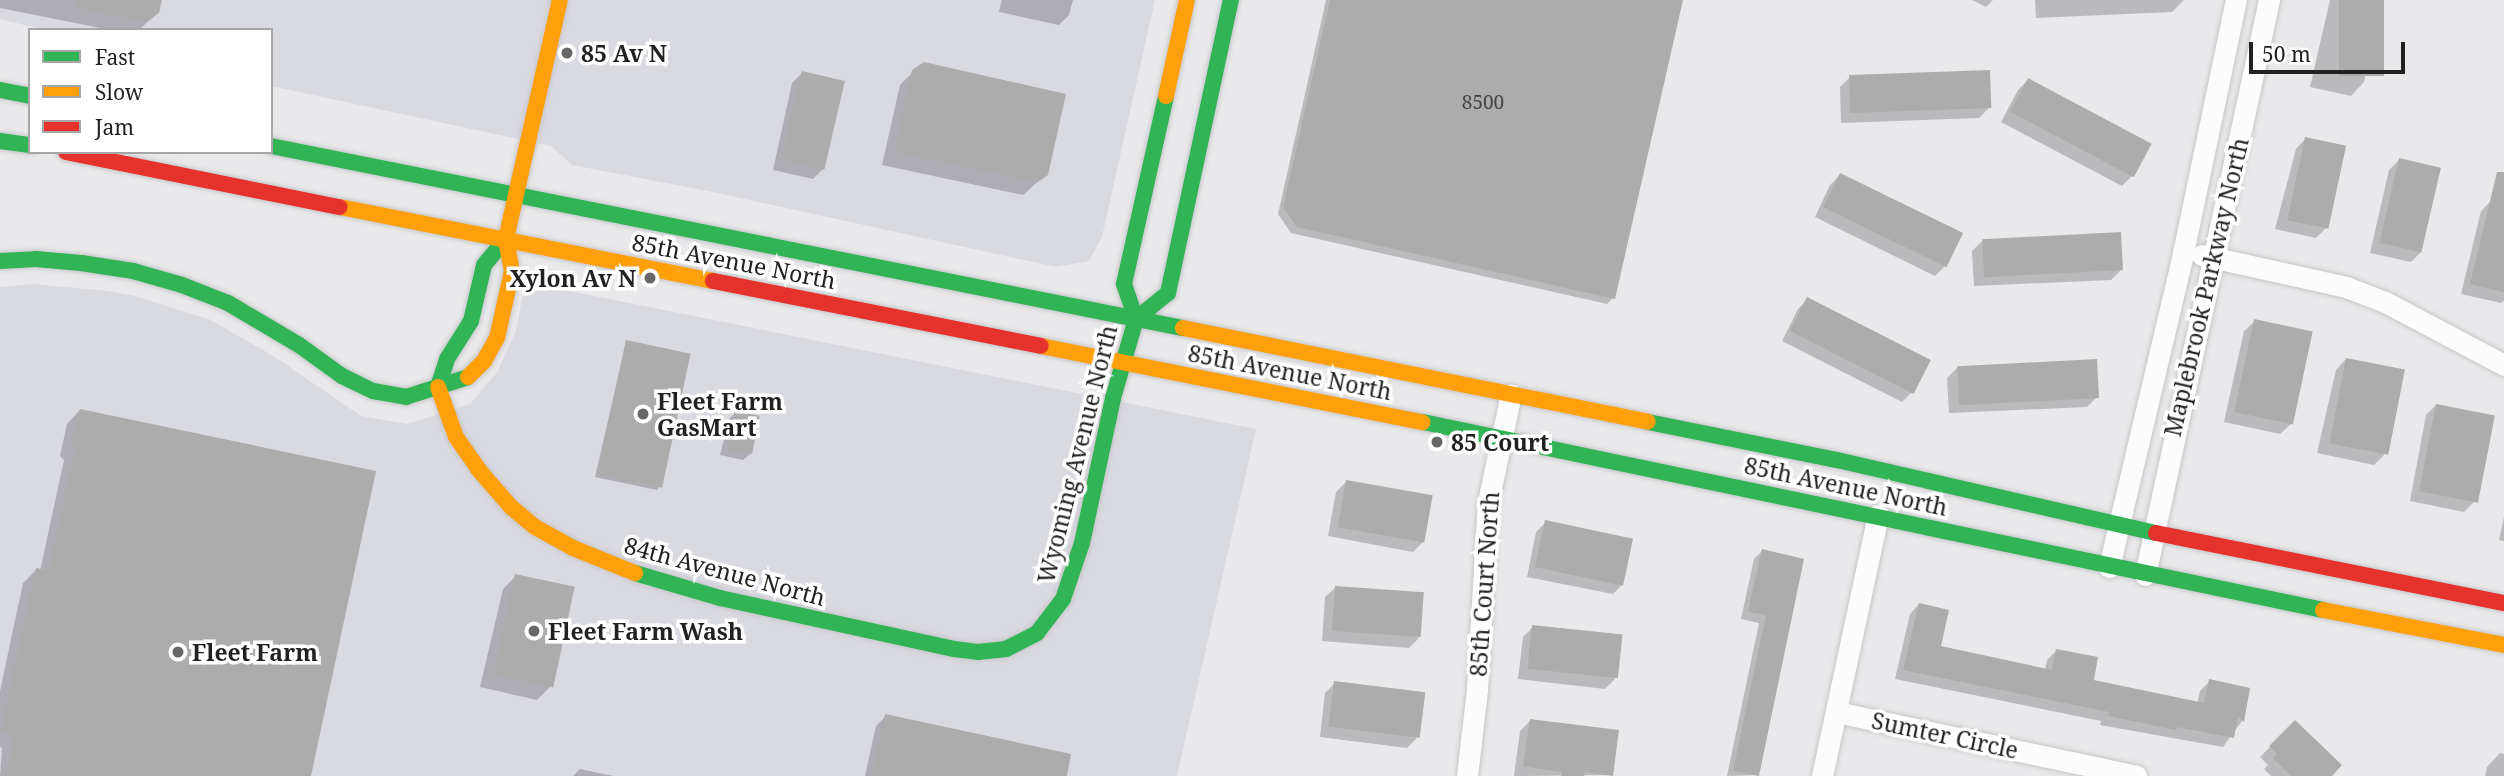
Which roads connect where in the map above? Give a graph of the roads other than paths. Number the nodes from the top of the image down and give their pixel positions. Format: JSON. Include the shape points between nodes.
{"nodes":[{"id":1,"x":560,"y":0,"type":"edge"},
{"id":2,"x":1187,"y":0,"type":"edge"},
{"id":3,"x":1231,"y":0,"type":"edge"},
{"id":4,"x":2236,"y":0,"type":"edge"},
{"id":5,"x":2269,"y":0,"type":"edge"},
{"id":6,"x":0,"y":90,"type":"edge"},
{"id":7,"x":28,"y":96,"type":"edge"},
{"id":8,"x":0,"y":141,"type":"edge"},
{"id":9,"x":28,"y":145,"type":"edge"},
{"id":10,"x":273,"y":146,"type":"edge"},
{"id":11,"x":76,"y":154,"type":"edge"},
{"id":12,"x":516,"y":195,"type":"junction"},
{"id":13,"x":506,"y":239,"type":"junction"},
{"id":14,"x":2183,"y":253,"type":"junction"},
{"id":15,"x":2214,"y":256,"type":"junction"},
{"id":16,"x":0,"y":261,"type":"edge"},
{"id":17,"x":1136,"y":319,"type":"junction"},
{"id":18,"x":1123,"y":362,"type":"junction"},
{"id":19,"x":2504,"y":365,"type":"edge"},
{"id":20,"x":438,"y":387,"type":"junction"},
{"id":21,"x":1511,"y":394,"type":"junction"},
{"id":22,"x":1501,"y":438,"type":"junction"},
{"id":23,"x":1878,"y":515,"type":"junction"},
{"id":24,"x":2118,"y":525,"type":"junction"},
{"id":25,"x":2153,"y":531,"type":"junction"},
{"id":26,"x":2109,"y":567,"type":"junction"},
{"id":27,"x":2145,"y":575,"type":"junction"},
{"id":28,"x":2504,"y":603,"type":"edge"},
{"id":29,"x":1037,"y":633,"type":"joint"},
{"id":30,"x":2504,"y":645,"type":"edge"},
{"id":31,"x":1836,"y":712,"type":"junction"},
{"id":32,"x":1467,"y":776,"type":"edge"},
{"id":33,"x":1822,"y":776,"type":"edge"},
{"id":34,"x":2136,"y":776,"type":"edge"}],
"edges":[{"from":1,"to":12,"type":"main road"},
{"from":2,"to":17,"type":"main road","name":"Wyoming Avenue North","via":[[1124,284]]},
{"from":3,"to":17,"type":"main road","name":"Wyoming Avenue North","via":[[1168,293]]},
{"from":4,"to":14,"type":"street","name":"Maplebrook Parkway North"},
{"from":5,"to":15,"type":"street","name":"Maplebrook Parkway North"},
{"from":6,"to":7,"type":"main road"},
{"from":8,"to":9,"type":"main road"},
{"from":10,"to":12,"type":"main road","name":"85th Avenue North"},
{"from":11,"to":13,"type":"main road","name":"85th Avenue North"},
{"from":12,"to":13,"type":"main road"},
{"from":12,"to":17,"type":"main road","name":"85th Avenue North"},
{"from":13,"to":18,"type":"main road","name":"85th Avenue North"},
{"from":13,"to":20,"type":"main road","via":[[484,265],[471,321],[447,359]]},
{"from":13,"to":20,"type":"main road","via":[[512,271],[498,338],[465,380]]},
{"from":14,"to":15,"type":"street"},
{"from":14,"to":24,"type":"street","name":"Maplebrook Parkway North"},
{"from":15,"to":19,"type":"street","via":[[2346,287],[2385,302]]},
{"from":15,"to":25,"type":"street","name":"Maplebrook Parkway North"},
{"from":16,"to":20,"type":"main road","via":[[36,259],[133,271],[228,303],[373,391],[406,397]]},
{"from":17,"to":18,"type":"main road","name":"Wyoming Avenue North"},
{"from":17,"to":21,"type":"main road","name":"85th Avenue North"},
{"from":18,"to":22,"type":"main road","name":"85th Avenue North"},
{"from":18,"to":29,"type":"main road","name":"Wyoming Avenue North","via":[[1082,543],[1063,599]]},
{"from":20,"to":29,"type":"main road","name":"84th Avenue North","via":[[456,437],[511,506],[535,527],[618,568],[720,598],[954,649],[1006,649]]},
{"from":21,"to":22,"type":"street","name":"85th Court North"},
{"from":21,"to":24,"type":"main road","name":"85th Avenue North","via":[[1837,460]]},
{"from":22,"to":23,"type":"main road","name":"85th Avenue North"},
{"from":22,"to":32,"type":"street","name":"85th Court North","via":[[1488,502]]},
{"from":23,"to":26,"type":"main road","name":"85th Avenue North"},
{"from":23,"to":31,"type":"street"},
{"from":24,"to":25,"type":"main road","name":"85th Avenue North"},
{"from":24,"to":26,"type":"street","name":"Maplebrook Parkway North"},
{"from":25,"to":27,"type":"street","name":"Maplebrook Parkway North"},
{"from":25,"to":28,"type":"main road","name":"85th Avenue North"},
{"from":26,"to":27,"type":"main road","name":"85th Avenue North"},
{"from":27,"to":30,"type":"main road","name":"85th Avenue North"},
{"from":31,"to":33,"type":"street"},
{"from":31,"to":34,"type":"street","name":"Sumter Circle"}]}
